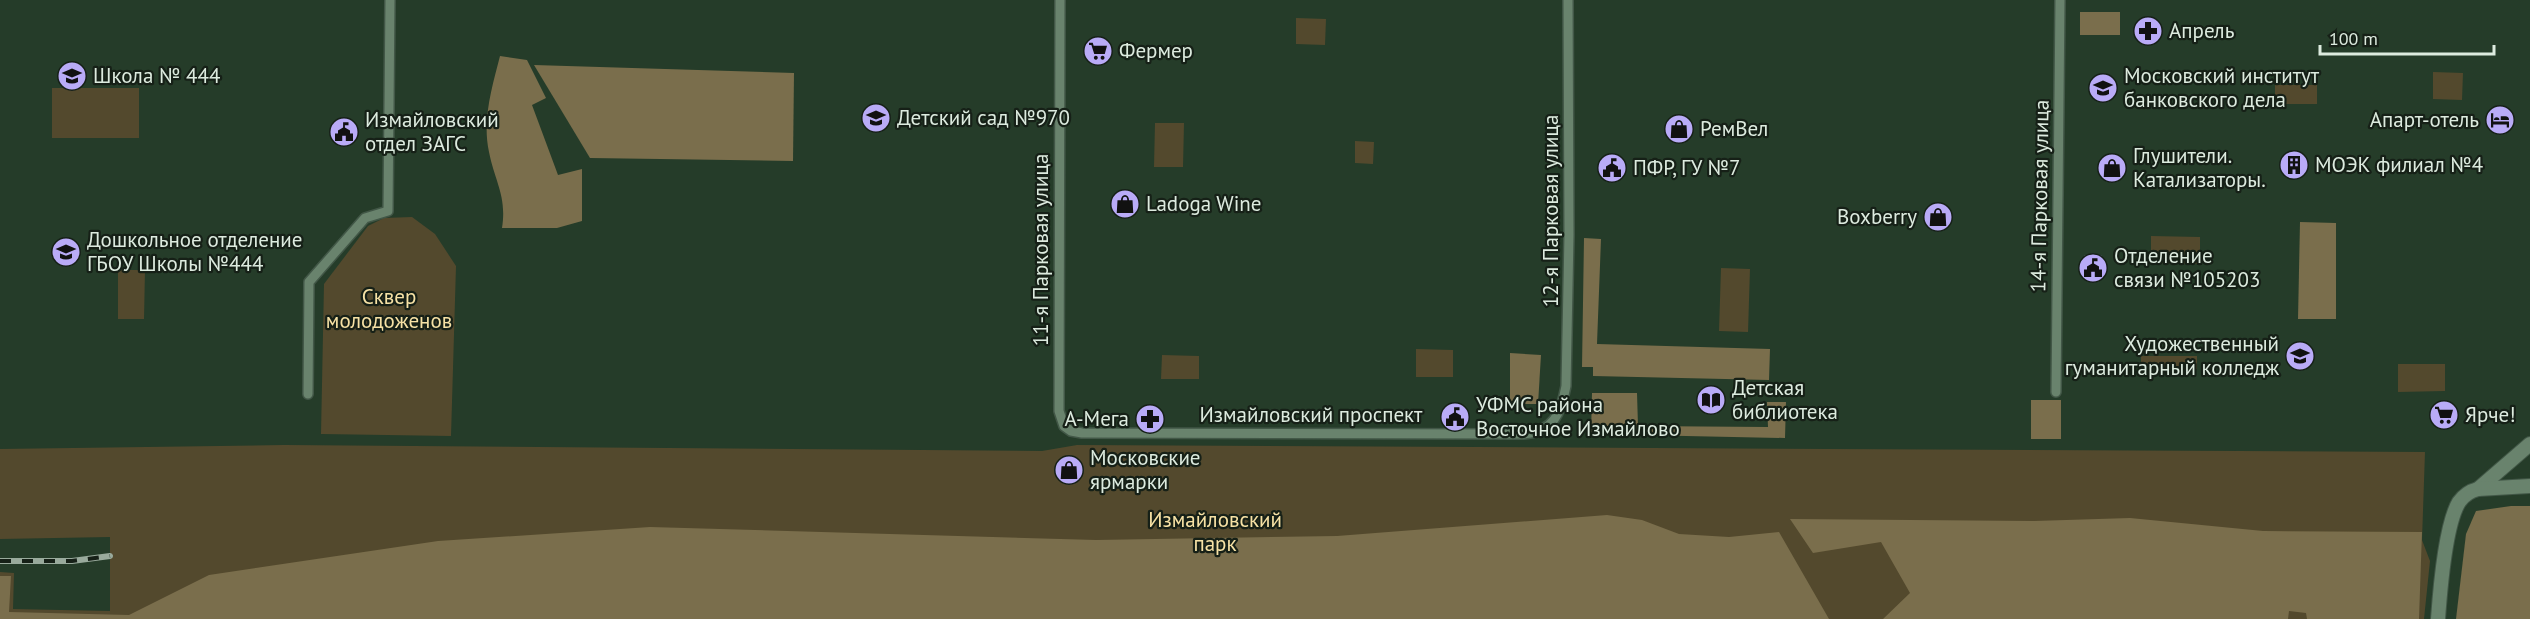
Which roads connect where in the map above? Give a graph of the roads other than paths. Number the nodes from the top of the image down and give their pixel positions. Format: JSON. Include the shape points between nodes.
{"nodes":[{"id":1,"x":390,"y":0,"type":"edge"},
{"id":2,"x":1060,"y":0,"type":"edge"},
{"id":3,"x":1568,"y":0,"type":"edge"},
{"id":4,"x":2060,"y":0,"type":"edge"},
{"id":5,"x":2056,"y":392,"type":"dead end"},
{"id":6,"x":308,"y":394,"type":"dead end"},
{"id":7,"x":1555,"y":420,"type":"joint"},
{"id":8,"x":1064,"y":426,"type":"joint"},
{"id":9,"x":2530,"y":444,"type":"edge"},
{"id":10,"x":2530,"y":486,"type":"edge"},
{"id":11,"x":2478,"y":489,"type":"junction"},
{"id":12,"x":2438,"y":619,"type":"edge"}],
"edges":[{"from":1,"to":6,"type":"street","via":[[388,211],[364,218],[309,282]]},
{"from":2,"to":8,"type":"street","name":"11-я Парковая улица","via":[[1059,411]]},
{"from":3,"to":7,"type":"street","name":"12-я Парковая улица","via":[[1566,376],[1562,406]]},
{"from":4,"to":5,"type":"street","name":"14-я Парковая улица"},
{"from":7,"to":8,"type":"street","name":"Измайловский проспект","via":[[1535,434],[1082,433]]},
{"from":9,"to":11,"type":"main road"},
{"from":10,"to":11,"type":"main road"},
{"from":11,"to":12,"type":"main road","via":[[2467,493],[2456,509]]}]}
